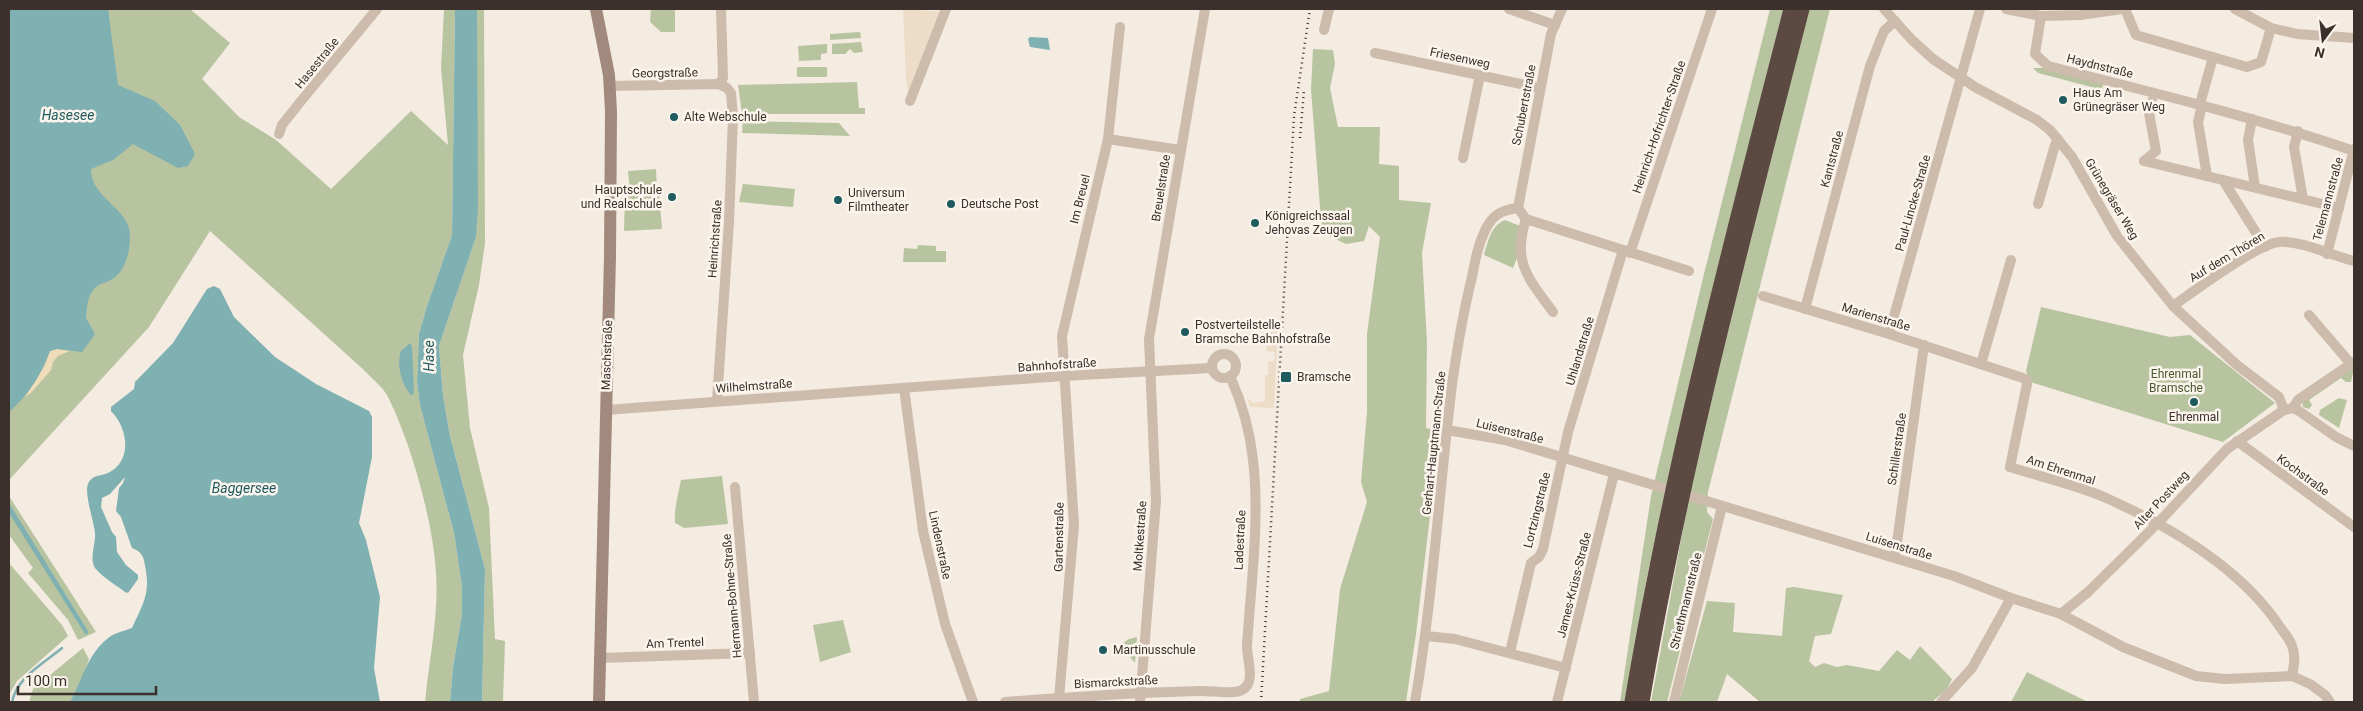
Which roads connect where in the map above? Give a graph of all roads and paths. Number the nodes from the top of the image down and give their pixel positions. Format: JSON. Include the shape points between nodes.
{"nodes":[{"id":1,"x":377,"y":9,"type":"edge"},
{"id":2,"x":596,"y":9,"type":"edge"},
{"id":3,"x":721,"y":9,"type":"edge"},
{"id":4,"x":946,"y":9,"type":"edge"},
{"id":5,"x":1205,"y":9,"type":"edge"},
{"id":6,"x":1329,"y":9,"type":"edge"},
{"id":7,"x":1509,"y":9,"type":"edge"},
{"id":8,"x":1562,"y":9,"type":"edge"},
{"id":9,"x":1712,"y":9,"type":"edge"},
{"id":10,"x":1791,"y":9,"type":"edge"},
{"id":11,"x":1802,"y":9,"type":"edge"},
{"id":12,"x":1884,"y":9,"type":"edge"},
{"id":13,"x":2006,"y":9,"type":"edge"},
{"id":14,"x":2123,"y":9,"type":"edge"},
{"id":15,"x":2235,"y":9,"type":"edge"},
{"id":16,"x":1976,"y":10,"type":"edge"},
{"id":17,"x":2041,"y":16,"type":"junction"},
{"id":18,"x":1895,"y":21,"type":"junction"},
{"id":19,"x":1555,"y":25,"type":"junction"},
{"id":20,"x":1120,"y":26,"type":"dead end"},
{"id":21,"x":2271,"y":28,"type":"junction"},
{"id":22,"x":1324,"y":30,"type":"dead end"},
{"id":23,"x":2354,"y":38,"type":"edge"},
{"id":24,"x":1375,"y":53,"type":"dead end"},
{"id":25,"x":2213,"y":57,"type":"junction"},
{"id":26,"x":1480,"y":75,"type":"junction"},
{"id":27,"x":1960,"y":78,"type":"junction"},
{"id":28,"x":719,"y":84,"type":"junction"},
{"id":29,"x":610,"y":86,"type":"junction"},
{"id":30,"x":1540,"y":88,"type":"junction"},
{"id":31,"x":910,"y":101,"type":"dead end"},
{"id":32,"x":2152,"y":101,"type":"dead end"},
{"id":33,"x":2201,"y":105,"type":"junction"},
{"id":34,"x":2252,"y":119,"type":"junction"},
{"id":35,"x":2298,"y":132,"type":"junction"},
{"id":36,"x":279,"y":134,"type":"dead end"},
{"id":37,"x":1108,"y":139,"type":"junction"},
{"id":38,"x":2058,"y":139,"type":"junction"},
{"id":39,"x":1180,"y":150,"type":"junction"},
{"id":40,"x":2354,"y":150,"type":"edge"},
{"id":41,"x":1463,"y":158,"type":"dead end"},
{"id":42,"x":2207,"y":176,"type":"junction"},
{"id":43,"x":2223,"y":180,"type":"junction"},
{"id":44,"x":2255,"y":187,"type":"junction"},
{"id":45,"x":2303,"y":199,"type":"junction"},
{"id":46,"x":2038,"y":204,"type":"dead end"},
{"id":47,"x":1518,"y":208,"type":"junction"},
{"id":48,"x":2339,"y":208,"type":"junction"},
{"id":49,"x":1526,"y":219,"type":"junction"},
{"id":50,"x":2265,"y":247,"type":"junction"},
{"id":51,"x":1627,"y":252,"type":"junction"},
{"id":52,"x":2327,"y":254,"type":"junction"},
{"id":53,"x":2011,"y":260,"type":"dead end"},
{"id":54,"x":2354,"y":261,"type":"edge"},
{"id":55,"x":1689,"y":271,"type":"dead end"},
{"id":56,"x":1763,"y":296,"type":"dead end"},
{"id":57,"x":2173,"y":306,"type":"junction"},
{"id":58,"x":1805,"y":309,"type":"junction"},
{"id":59,"x":1553,"y":312,"type":"dead end"},
{"id":60,"x":2309,"y":315,"type":"dead end"},
{"id":61,"x":1889,"y":334,"type":"junction"},
{"id":62,"x":1924,"y":345,"type":"junction"},
{"id":63,"x":2353,"y":363,"type":"edge"},
{"id":64,"x":1981,"y":364,"type":"junction"},
{"id":65,"x":1211,"y":368,"type":"junction"},
{"id":66,"x":1149,"y":372,"type":"junction"},
{"id":67,"x":1063,"y":376,"type":"junction"},
{"id":68,"x":1230,"y":376,"type":"junction"},
{"id":69,"x":2026,"y":379,"type":"joint"},
{"id":70,"x":904,"y":388,"type":"junction"},
{"id":71,"x":717,"y":401,"type":"junction"},
{"id":72,"x":2289,"y":409,"type":"junction"},
{"id":73,"x":606,"y":410,"type":"junction"},
{"id":74,"x":1447,"y":430,"type":"junction"},
{"id":75,"x":2237,"y":441,"type":"junction"},
{"id":76,"x":2354,"y":446,"type":"edge"},
{"id":77,"x":1563,"y":458,"type":"junction"},
{"id":78,"x":1614,"y":474,"type":"junction"},
{"id":79,"x":735,"y":487,"type":"dead end"},
{"id":80,"x":1717,"y":505,"type":"junction"},
{"id":81,"x":2158,"y":524,"type":"junction"},
{"id":82,"x":2354,"y":527,"type":"edge"},
{"id":83,"x":1895,"y":557,"type":"junction"},
{"id":84,"x":2011,"y":598,"type":"junction"},
{"id":85,"x":2060,"y":614,"type":"junction"},
{"id":86,"x":1426,"y":636,"type":"junction"},
{"id":87,"x":1510,"y":652,"type":"junction"},
{"id":88,"x":750,"y":653,"type":"junction"},
{"id":89,"x":600,"y":658,"type":"junction"},
{"id":90,"x":1566,"y":668,"type":"junction"},
{"id":91,"x":2292,"y":676,"type":"junction"},
{"id":92,"x":1228,"y":691,"type":"joint"},
{"id":93,"x":1059,"y":698,"type":"junction"},
{"id":94,"x":1140,"y":698,"type":"edge"},
{"id":95,"x":599,"y":702,"type":"edge"},
{"id":96,"x":754,"y":702,"type":"edge"},
{"id":97,"x":973,"y":702,"type":"edge"},
{"id":98,"x":1005,"y":702,"type":"edge"},
{"id":99,"x":1415,"y":702,"type":"edge"},
{"id":100,"x":1557,"y":702,"type":"edge"},
{"id":101,"x":1632,"y":702,"type":"edge"},
{"id":102,"x":1642,"y":702,"type":"edge"},
{"id":103,"x":1674,"y":702,"type":"edge"},
{"id":104,"x":1941,"y":702,"type":"edge"},
{"id":105,"x":2330,"y":702,"type":"edge"}],
"edges":[{"from":1,"to":36,"type":"street","name":"Hasestraße","via":[[282,125]]},
{"from":2,"to":29,"type":"main road","name":"Maschstraße"},
{"from":3,"to":28,"type":"street","via":[[723,78]]},
{"from":4,"to":31,"type":"street"},
{"from":5,"to":39,"type":"street","name":"Breuelstraße"},
{"from":6,"to":22,"type":"street"},
{"from":7,"to":19,"type":"street"},
{"from":8,"to":19,"type":"street","name":"Schubertstraße"},
{"from":9,"to":51,"type":"street","name":"Heinrich-Hofrichter-Straße"},
{"from":10,"to":101,"type":"highway","via":[[1718,291],[1680,454]]},
{"from":11,"to":102,"type":"highway","via":[[1690,456]]},
{"from":12,"to":18,"type":"street","name":"Grünegräser Weg"},
{"from":13,"to":17,"type":"street"},
{"from":14,"to":17,"type":"street"},
{"from":14,"to":25,"type":"street","via":[[2136,35]]},
{"from":15,"to":21,"type":"street"},
{"from":16,"to":27,"type":"street","name":"Paul-Lincke-Straße"},
{"from":17,"to":33,"type":"street","name":"Haydnstraße","via":[[2035,54],[2048,66]]},
{"from":18,"to":27,"type":"street","name":"Grünegräser Weg","via":[[1926,53]]},
{"from":18,"to":58,"type":"street","name":"Kantstraße","via":[[1884,31],[1870,66]]},
{"from":19,"to":30,"type":"street","name":"Schubertstraße"},
{"from":20,"to":37,"type":"street","name":"Im Breuel"},
{"from":21,"to":23,"type":"street","via":[[2297,34]]},
{"from":21,"to":25,"type":"street","via":[[2261,62],[2247,67]]},
{"from":24,"to":26,"type":"street","name":"Friesenweg"},
{"from":25,"to":33,"type":"street"},
{"from":26,"to":30,"type":"street","name":"Friesenweg"},
{"from":26,"to":41,"type":"street"},
{"from":27,"to":38,"type":"street","name":"Grünegräser Weg","via":[[2037,120]]},
{"from":27,"to":61,"type":"street","name":"Paul-Lincke-Straße"},
{"from":28,"to":29,"type":"street","name":"Georgstraße"},
{"from":28,"to":71,"type":"street","name":"Heinrichstraße","via":[[731,93],[733,124]]},
{"from":29,"to":73,"type":"main road","name":"Maschstraße"},
{"from":30,"to":47,"type":"street","name":"Schubertstraße"},
{"from":32,"to":42,"type":"street","via":[[2149,113],[2156,151],[2144,161]]},
{"from":33,"to":34,"type":"street","name":"Haydnstraße"},
{"from":33,"to":42,"type":"street","via":[[2198,122]]},
{"from":34,"to":35,"type":"street","name":"Haydnstraße"},
{"from":34,"to":44,"type":"street","via":[[2248,140]]},
{"from":35,"to":40,"type":"street","name":"Haydnstraße"},
{"from":35,"to":45,"type":"street","via":[[2294,147]]},
{"from":37,"to":39,"type":"street"},
{"from":37,"to":67,"type":"street","name":"Im Breuel","via":[[1064,324]]},
{"from":38,"to":46,"type":"street"},
{"from":38,"to":57,"type":"street","name":"Grünegräser Weg","via":[[2117,236]]},
{"from":39,"to":66,"type":"street","name":"Breuelstraße","via":[[1149,339]]},
{"from":40,"to":48,"type":"street","name":"Telemannstraße"},
{"from":42,"to":43,"type":"street"},
{"from":43,"to":44,"type":"street"},
{"from":43,"to":50,"type":"street"},
{"from":44,"to":45,"type":"street"},
{"from":45,"to":48,"type":"street"},
{"from":47,"to":49,"type":"street"},
{"from":47,"to":74,"type":"street","name":"Gerhart-Hauptmann-Straße","via":[[1504,209],[1493,218],[1478,249],[1458,338]]},
{"from":48,"to":52,"type":"street","name":"Telemannstraße"},
{"from":49,"to":51,"type":"street"},
{"from":49,"to":59,"type":"street","via":[[1520,254],[1522,266]]},
{"from":50,"to":52,"type":"street","name":"Auf dem Thören","via":[[2278,242],[2293,243]]},
{"from":50,"to":57,"type":"street","name":"Auf dem Thören"},
{"from":51,"to":55,"type":"street"},
{"from":51,"to":77,"type":"street","name":"Uhlandstraße","via":[[1568,432]]},
{"from":52,"to":54,"type":"street","name":"Auf dem Thören"},
{"from":53,"to":64,"type":"street"},
{"from":56,"to":58,"type":"street","name":"Marienstraße"},
{"from":57,"to":72,"type":"street","name":"Grünegräser Weg"},
{"from":58,"to":61,"type":"street","name":"Marienstraße"},
{"from":60,"to":63,"type":"street"},
{"from":61,"to":62,"type":"street","name":"Marienstraße"},
{"from":62,"to":64,"type":"street","name":"Marienstraße"},
{"from":62,"to":83,"type":"street","name":"Schillerstraße"},
{"from":63,"to":72,"type":"street","name":"Alter Postweg"},
{"from":64,"to":69,"type":"street","name":"Marienstraße"},
{"from":65,"to":66,"type":"street","name":"Bahnhofstraße"},
{"from":65,"to":68,"type":"street","via":[[1219,377]]},
{"from":65,"to":68,"type":"street","via":[[1216,355],[1230,355],[1236,368]]},
{"from":66,"to":67,"type":"street","name":"Bahnhofstraße"},
{"from":66,"to":94,"type":"street","name":"Moltkestraße","via":[[1156,500]]},
{"from":67,"to":70,"type":"street","name":"Bahnhofstraße"},
{"from":67,"to":93,"type":"street","name":"Gartenstraße","via":[[1074,525]]},
{"from":68,"to":92,"type":"street","name":"Ladestraße","via":[[1242,405],[1255,483],[1247,652],[1250,678],[1243,690]]},
{"from":69,"to":81,"type":"street","name":"Am Ehrenmal","via":[[2010,467],[2102,496]]},
{"from":70,"to":71,"type":"street","name":"Wilhelmstraße"},
{"from":70,"to":97,"type":"street","name":"Lindenstraße","via":[[923,531],[945,624]]},
{"from":71,"to":73,"type":"street","name":"Wilhelmstraße"},
{"from":72,"to":75,"type":"street","name":"Alter Postweg"},
{"from":72,"to":76,"type":"street","name":"Grünegräser Weg"},
{"from":73,"to":89,"type":"main road","name":"Maschstraße"},
{"from":74,"to":77,"type":"street","name":"Luisenstraße","via":[[1505,440]]},
{"from":74,"to":86,"type":"street","name":"Gerhart-Hauptmann-Straße"},
{"from":75,"to":81,"type":"street","name":"Alter Postweg"},
{"from":75,"to":82,"type":"street","name":"Kochstraße"},
{"from":77,"to":78,"type":"street","name":"Luisenstraße"},
{"from":77,"to":87,"type":"street","name":"Lortzingstraße","via":[[1543,549],[1531,563]]},
{"from":78,"to":80,"type":"street","name":"Luisenstraße"},
{"from":78,"to":90,"type":"street","name":"James-Krüss-Straße"},
{"from":79,"to":88,"type":"street","name":"Hermann-Bohne-Straße"},
{"from":80,"to":83,"type":"street","name":"Luisenstraße"},
{"from":80,"to":103,"type":"street","name":"Striethmannstraße"},
{"from":81,"to":85,"type":"street","name":"Alter Postweg","via":[[2088,592]]},
{"from":81,"to":91,"type":"street","via":[[2237,579],[2271,613],[2292,645],[2295,662]]},
{"from":83,"to":84,"type":"street","name":"Luisenstraße"},
{"from":84,"to":85,"type":"street","name":"Luisenstraße"},
{"from":84,"to":104,"type":"street","via":[[1972,668]]},
{"from":85,"to":91,"type":"street","name":"Luisenstraße","via":[[2122,647],[2196,676],[2225,679]]},
{"from":86,"to":87,"type":"street"},
{"from":86,"to":99,"type":"street","name":"Gerhart-Hauptmann-Straße"},
{"from":87,"to":90,"type":"street"},
{"from":88,"to":89,"type":"street","name":"Am Trentel"},
{"from":88,"to":96,"type":"street","name":"Hermann-Bohne-Straße"},
{"from":89,"to":95,"type":"main road","name":"Maschstraße"},
{"from":90,"to":100,"type":"street","name":"James-Krüss-Straße"},
{"from":91,"to":105,"type":"street","name":"Luisenstraße","via":[[2310,684]]},
{"from":92,"to":94,"type":"street","name":"Bismarckstraße"},
{"from":93,"to":94,"type":"street","name":"Bismarckstraße"},
{"from":93,"to":98,"type":"street","name":"Bismarckstraße"}]}
